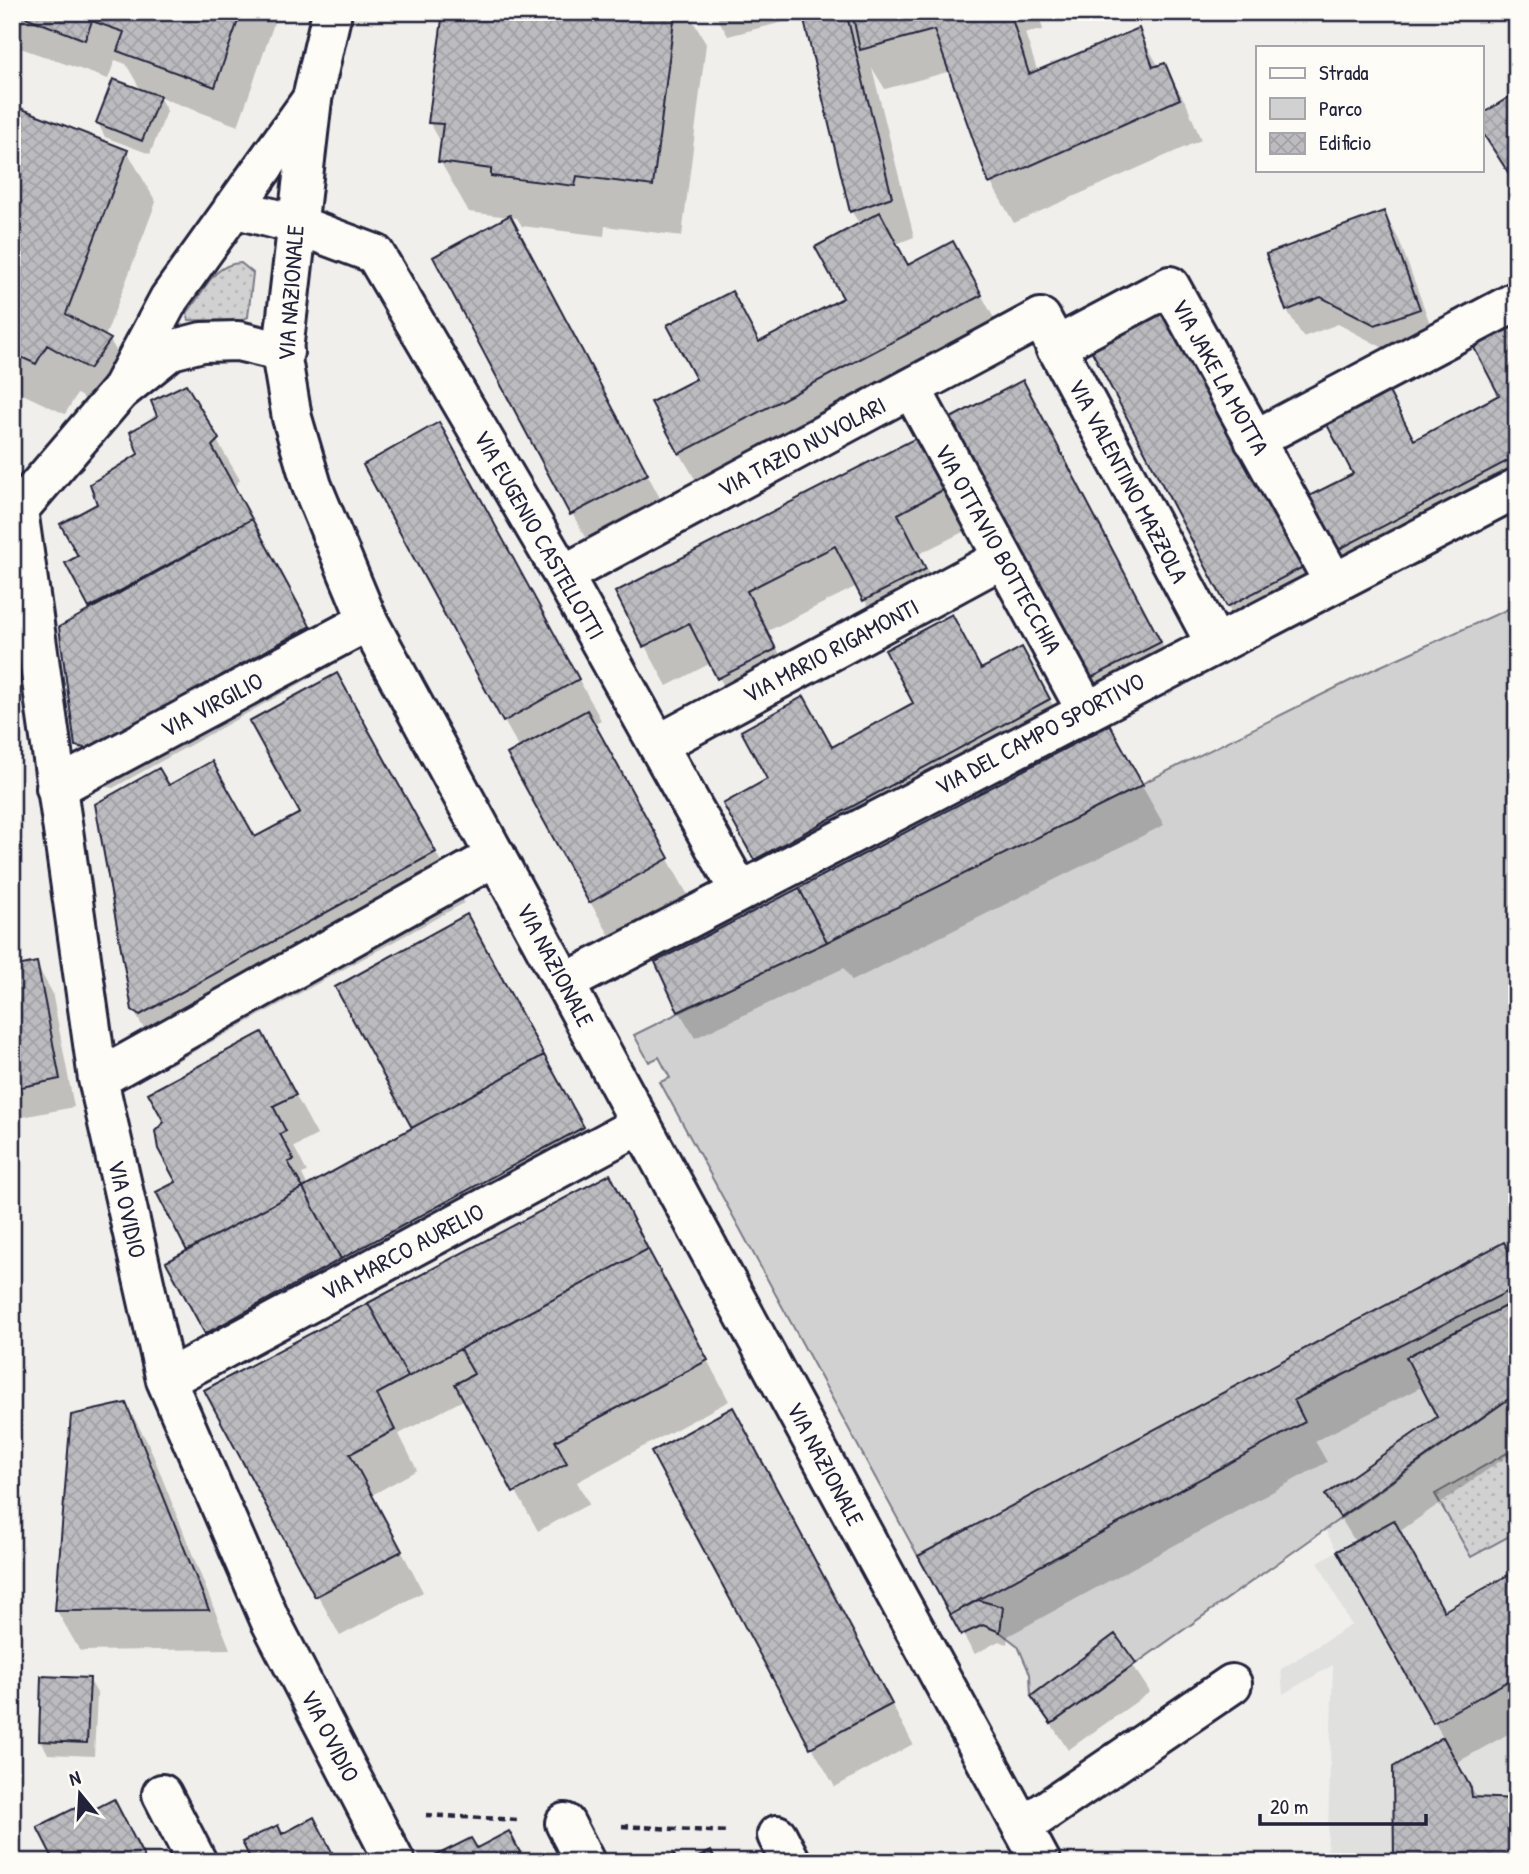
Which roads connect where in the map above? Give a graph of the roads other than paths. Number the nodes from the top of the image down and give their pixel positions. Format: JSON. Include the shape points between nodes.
{"nodes":[{"id":1,"x":332,"y":12,"type":"edge"},
{"id":2,"x":312,"y":99,"type":"junction"},
{"id":3,"x":233,"y":208,"type":"junction"},
{"id":4,"x":295,"y":223,"type":"junction"},
{"id":5,"x":1517,"y":301,"type":"edge"},
{"id":6,"x":1048,"y":333,"type":"junction"},
{"id":7,"x":284,"y":352,"type":"junction"},
{"id":8,"x":911,"y":388,"type":"junction"},
{"id":9,"x":120,"y":391,"type":"junction"},
{"id":10,"x":1254,"y":440,"type":"junction"},
{"id":11,"x":1517,"y":488,"type":"edge"},
{"id":12,"x":15,"y":513,"type":"edge"},
{"id":13,"x":1003,"y":558,"type":"junction"},
{"id":14,"x":563,"y":575,"type":"junction"},
{"id":15,"x":1333,"y":581,"type":"junction"},
{"id":16,"x":368,"y":621,"type":"junction"},
{"id":17,"x":1216,"y":643,"type":"junction"},
{"id":18,"x":1086,"y":710,"type":"junction"},
{"id":19,"x":659,"y":744,"type":"junction"},
{"id":20,"x":56,"y":788,"type":"junction"},
{"id":21,"x":496,"y":856,"type":"junction"},
{"id":22,"x":740,"y":892,"type":"junction"},
{"id":23,"x":565,"y":983,"type":"junction"},
{"id":24,"x":98,"y":1079,"type":"junction"},
{"id":25,"x":641,"y":1124,"type":"junction"},
{"id":26,"x":166,"y":1380,"type":"junction"},
{"id":27,"x":1232,"y":1684,"type":"dead end"},
{"id":28,"x":162,"y":1794,"type":"dead end"},
{"id":29,"x":565,"y":1823,"type":"dead end"},
{"id":30,"x":1022,"y":1827,"type":"junction"},
{"id":31,"x":197,"y":1862,"type":"edge"},
{"id":32,"x":395,"y":1862,"type":"edge"},
{"id":33,"x":585,"y":1862,"type":"edge"},
{"id":34,"x":1041,"y":1862,"type":"edge"}],
"edges":[{"from":1,"to":2,"type":"street","name":"VIA NAZIONALE"},
{"from":2,"to":3,"type":"street"},
{"from":2,"to":4,"type":"street","name":"VIA NAZIONALE"},
{"from":3,"to":4,"type":"street","name":"VIA EUGENIO CASTELLOTTI"},
{"from":3,"to":9,"type":"street","via":[[169,299]]},
{"from":4,"to":7,"type":"street","name":"VIA NAZIONALE"},
{"from":4,"to":14,"type":"street","name":"VIA EUGENIO CASTELLOTTI","via":[[375,254]]},
{"from":5,"to":10,"type":"street"},
{"from":6,"to":8,"type":"street","name":"VIA TAZIO NUVOLARI"},
{"from":6,"to":10,"type":"street","name":"VIA JAKE LA MOTTA","via":[[1170,286]]},
{"from":6,"to":17,"type":"street","name":"VIA VALENTINO MAZZOLA"},
{"from":7,"to":9,"type":"street","via":[[238,341],[202,342],[171,350]]},
{"from":7,"to":16,"type":"street","name":"VIA NAZIONALE","via":[[292,418],[312,486]]},
{"from":8,"to":13,"type":"street","name":"VIA OTTAVIO BOTTECCHIA"},
{"from":8,"to":14,"type":"street","name":"VIA TAZIO NUVOLARI"},
{"from":9,"to":12,"type":"street"},
{"from":10,"to":15,"type":"street","name":"VIA JAKE LA MOTTA"},
{"from":11,"to":15,"type":"street","name":"VIA DEL CAMPO SPORTIVO"},
{"from":12,"to":20,"type":"street","name":"VIA OVIDIO"},
{"from":13,"to":18,"type":"street","name":"VIA OTTAVIO BOTTECCHIA"},
{"from":13,"to":19,"type":"street","name":"VIA MARIO RIGAMONTI"},
{"from":14,"to":19,"type":"street","name":"VIA EUGENIO CASTELLOTTI"},
{"from":15,"to":17,"type":"street","name":"VIA DEL CAMPO SPORTIVO"},
{"from":16,"to":20,"type":"street","name":"VIA VIRGILIO"},
{"from":16,"to":21,"type":"street","name":"VIA NAZIONALE"},
{"from":17,"to":18,"type":"street","name":"VIA DEL CAMPO SPORTIVO"},
{"from":18,"to":22,"type":"street","name":"VIA DEL CAMPO SPORTIVO"},
{"from":19,"to":22,"type":"street","name":"VIA EUGENIO CASTELLOTTI"},
{"from":20,"to":24,"type":"street","name":"VIA OVIDIO"},
{"from":21,"to":23,"type":"street","name":"VIA NAZIONALE"},
{"from":21,"to":24,"type":"street"},
{"from":22,"to":23,"type":"street","name":"VIA DEL CAMPO SPORTIVO"},
{"from":23,"to":25,"type":"street","name":"VIA NAZIONALE"},
{"from":24,"to":26,"type":"street","name":"VIA OVIDIO"},
{"from":25,"to":26,"type":"street","name":"VIA MARCO AURELIO"},
{"from":25,"to":30,"type":"street","name":"VIA NAZIONALE"},
{"from":26,"to":32,"type":"street","name":"VIA OVIDIO","via":[[270,1620]]},
{"from":27,"to":30,"type":"street"},
{"from":28,"to":31,"type":"street"},
{"from":29,"to":33,"type":"street"},
{"from":30,"to":34,"type":"street","name":"VIA NAZIONALE"}]}
